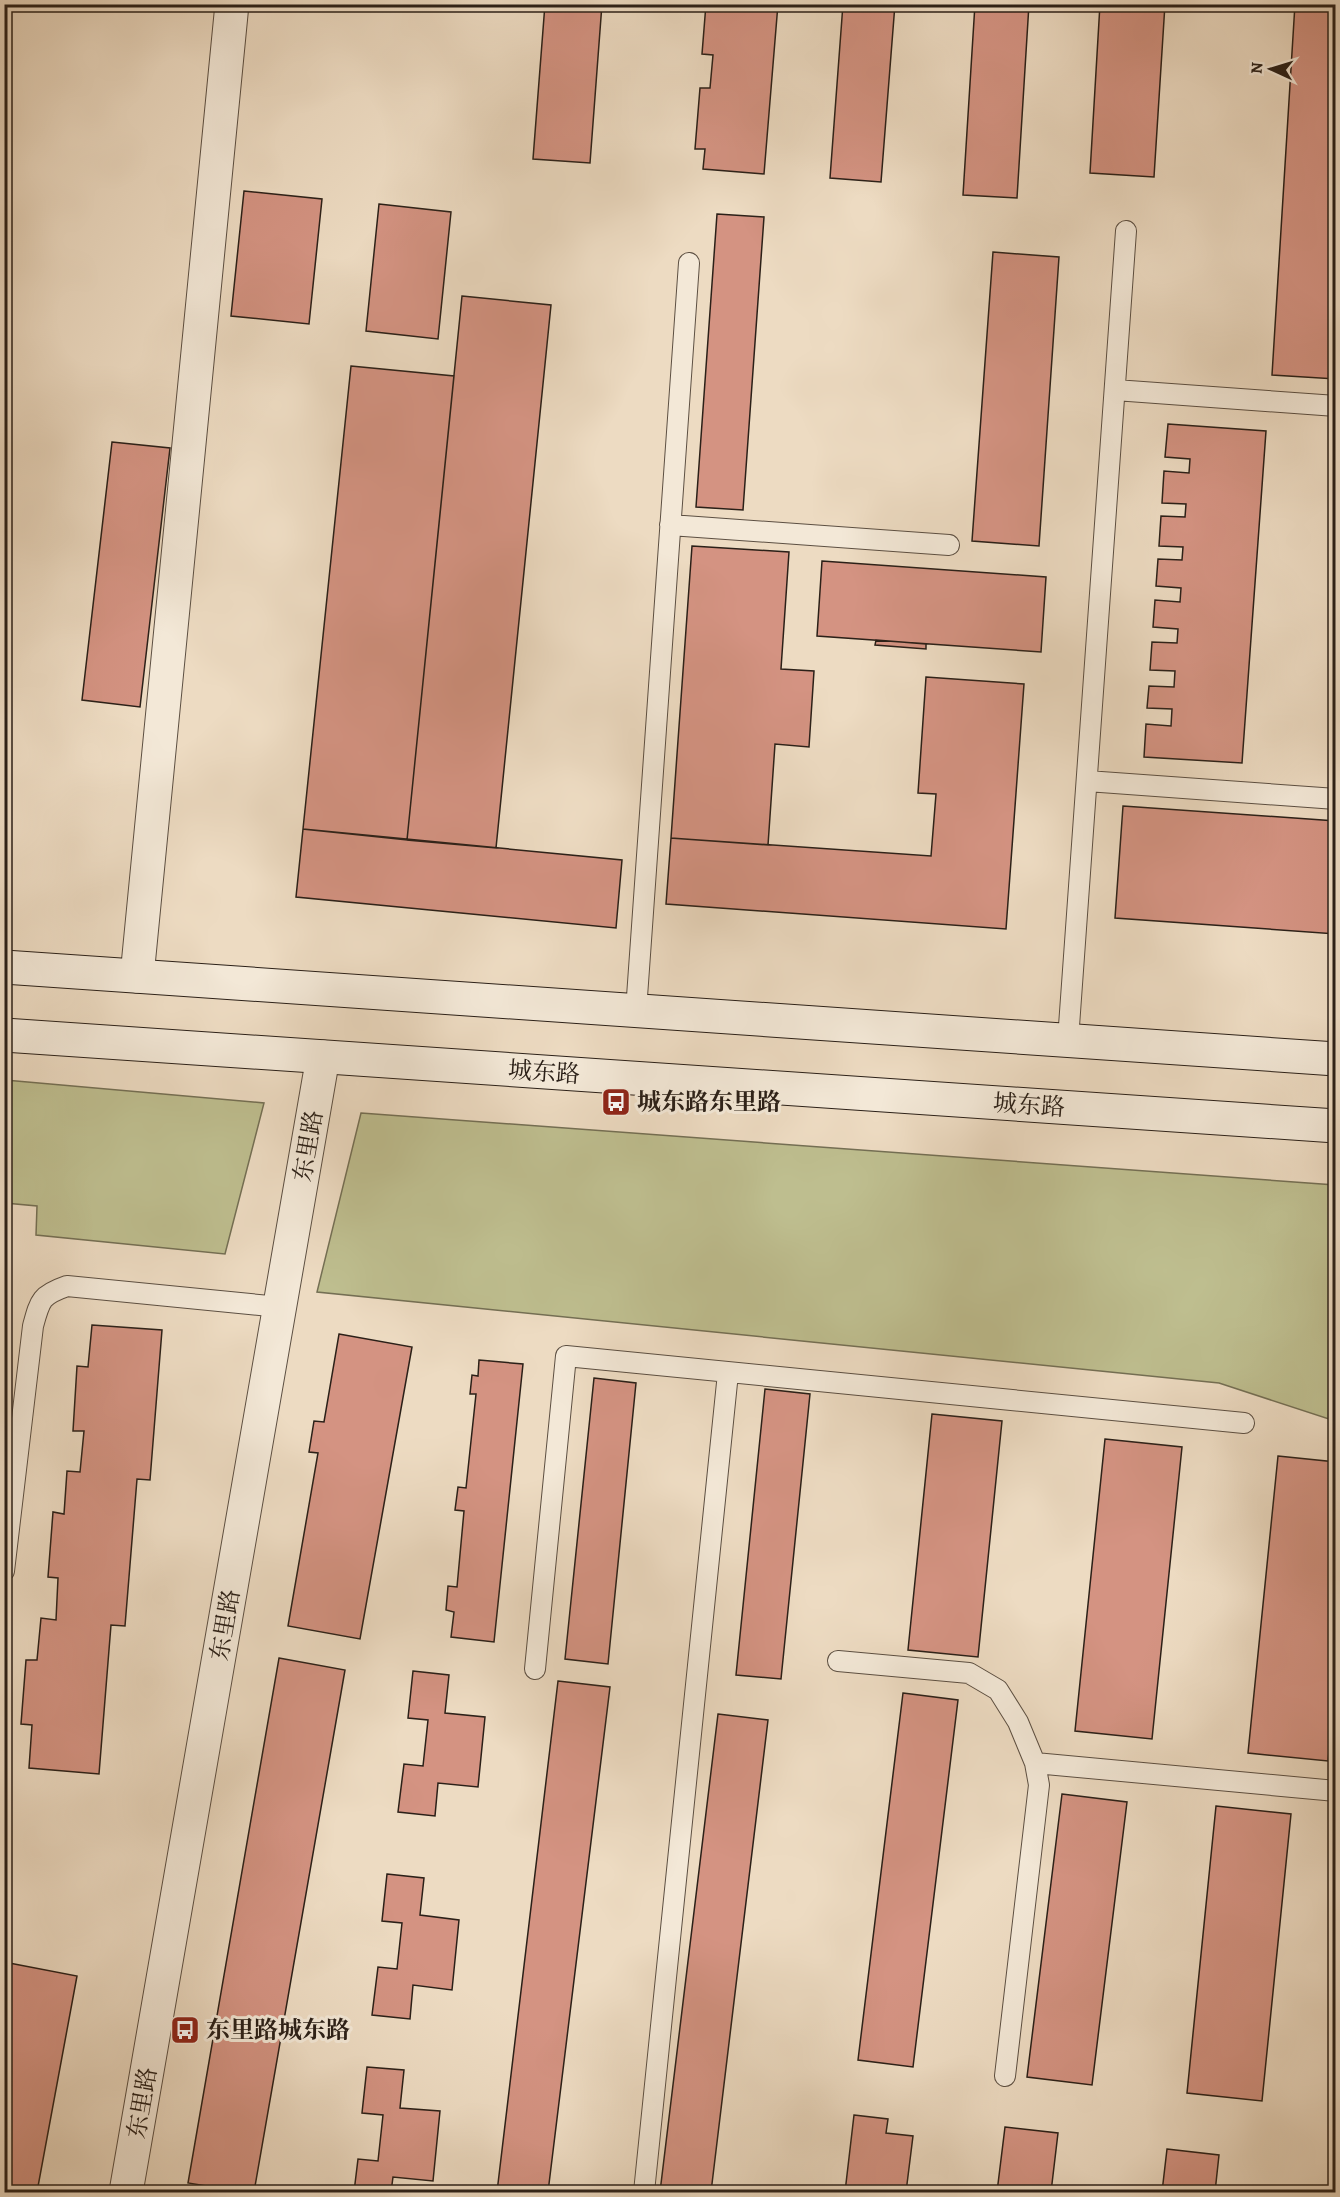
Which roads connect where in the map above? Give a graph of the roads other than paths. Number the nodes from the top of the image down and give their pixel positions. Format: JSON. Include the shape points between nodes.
{"nodes":[{"id":1,"x":232,"y":4,"type":"edge"},
{"id":2,"x":1126,"y":231,"type":"dead end"},
{"id":3,"x":689,"y":263,"type":"dead end"},
{"id":4,"x":1115,"y":390,"type":"junction"},
{"id":5,"x":1335,"y":406,"type":"edge"},
{"id":6,"x":670,"y":525,"type":"junction"},
{"id":7,"x":949,"y":545,"type":"dead end"},
{"id":8,"x":1087,"y":781,"type":"junction"},
{"id":9,"x":1335,"y":799,"type":"edge"},
{"id":10,"x":4,"y":967,"type":"edge"},
{"id":11,"x":136,"y":976,"type":"junction"},
{"id":12,"x":636,"y":1011,"type":"junction"},
{"id":13,"x":4,"y":1035,"type":"edge"},
{"id":14,"x":1068,"y":1040,"type":"junction"},
{"id":15,"x":323,"y":1057,"type":"junction"},
{"id":16,"x":1335,"y":1059,"type":"edge"},
{"id":17,"x":1335,"y":1126,"type":"edge"},
{"id":18,"x":280,"y":1306,"type":"junction"},
{"id":19,"x":728,"y":1373,"type":"junction"},
{"id":20,"x":1244,"y":1423,"type":"dead end"},
{"id":21,"x":4,"y":1571,"type":"edge"},
{"id":22,"x":838,"y":1661,"type":"dead end"},
{"id":23,"x":535,"y":1669,"type":"dead end"},
{"id":24,"x":1035,"y":1763,"type":"junction"},
{"id":25,"x":1335,"y":1791,"type":"edge"},
{"id":26,"x":1005,"y":2076,"type":"dead end"},
{"id":27,"x":126,"y":2193,"type":"edge"},
{"id":28,"x":644,"y":2193,"type":"edge"}],
"edges":[{"from":1,"to":11,"type":"main road"},
{"from":2,"to":4,"type":"lane"},
{"from":3,"to":6,"type":"lane"},
{"from":4,"to":5,"type":"lane"},
{"from":4,"to":8,"type":"lane"},
{"from":6,"to":7,"type":"lane"},
{"from":6,"to":12,"type":"lane"},
{"from":8,"to":9,"type":"lane"},
{"from":8,"to":14,"type":"lane"},
{"from":10,"to":11,"type":"main road"},
{"from":11,"to":12,"type":"main road"},
{"from":12,"to":14,"type":"main road"},
{"from":13,"to":15,"type":"main road","name":"城东路"},
{"from":14,"to":16,"type":"main road"},
{"from":15,"to":17,"type":"main road","name":"城东路"},
{"from":15,"to":18,"type":"main road","name":"东里路"},
{"from":18,"to":21,"type":"lane","via":[[67,1286],[46,1294],[38,1305],[33,1326]]},
{"from":18,"to":27,"type":"main road","name":"东里路"},
{"from":19,"to":20,"type":"lane"},
{"from":19,"to":23,"type":"lane","via":[[566,1356]]},
{"from":19,"to":28,"type":"lane"},
{"from":22,"to":24,"type":"lane","via":[[969,1673],[998,1690],[1008,1702]]},
{"from":24,"to":25,"type":"lane"},
{"from":24,"to":26,"type":"lane","via":[[1039,1785]]}]}
